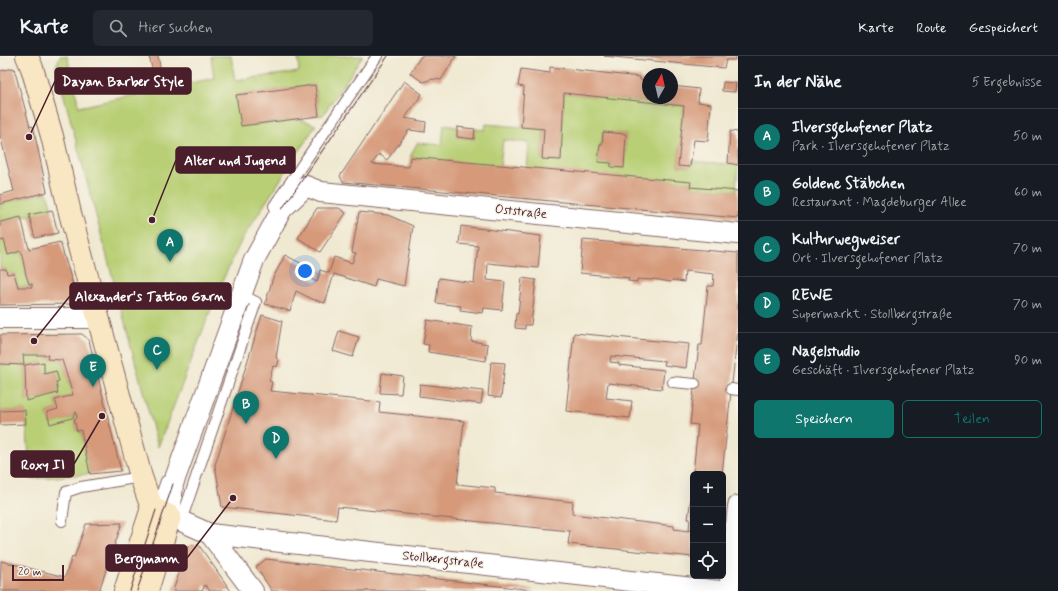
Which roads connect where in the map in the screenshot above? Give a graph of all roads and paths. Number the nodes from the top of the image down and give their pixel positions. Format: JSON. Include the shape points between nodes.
{"nodes":[{"id":1,"x":27,"y":56,"type":"edge"},
{"id":2,"x":377,"y":56,"type":"edge"},
{"id":3,"x":738,"y":234,"type":"edge"},
{"id":4,"x":242,"y":295,"type":"junction"},
{"id":5,"x":0,"y":318,"type":"edge"},
{"id":6,"x":99,"y":318,"type":"junction"},
{"id":7,"x":673,"y":382,"type":"dead end"},
{"id":8,"x":695,"y":384,"type":"dead end"},
{"id":9,"x":141,"y":477,"type":"junction"},
{"id":10,"x":738,"y":506,"type":"edge"},
{"id":11,"x":165,"y":514,"type":"junction"},
{"id":12,"x":62,"y":521,"type":"dead end"},
{"id":13,"x":210,"y":534,"type":"junction"},
{"id":14,"x":125,"y":591,"type":"edge"},
{"id":15,"x":147,"y":591,"type":"edge"},
{"id":16,"x":253,"y":591,"type":"edge"},
{"id":17,"x":720,"y":591,"type":"edge"},
{"id":18,"x":730,"y":591,"type":"edge"}],
"edges":[{"from":1,"to":6,"type":"main road","via":[[52,136]]},
{"from":2,"to":11,"type":"lane","via":[[275,205],[247,257]]},
{"from":3,"to":4,"type":"street","name":"Oststraße","via":[[321,192],[306,186],[282,209],[254,260]]},
{"from":4,"to":11,"type":"street","via":[[173,484]]},
{"from":4,"to":11,"type":"lane","via":[[256,302]]},
{"from":5,"to":6,"type":"street"},
{"from":6,"to":9,"type":"main road"},
{"from":7,"to":8,"type":"lane"},
{"from":9,"to":11,"type":"main road"},
{"from":9,"to":12,"type":"lane","via":[[66,492]]},
{"from":10,"to":18,"type":"street"},
{"from":11,"to":13,"type":"street","name":"Stollbergstraße"},
{"from":11,"to":14,"type":"main road"},
{"from":11,"to":15,"type":"main road"},
{"from":13,"to":16,"type":"street"},
{"from":13,"to":17,"type":"street","name":"Stollbergstraße"}]}
